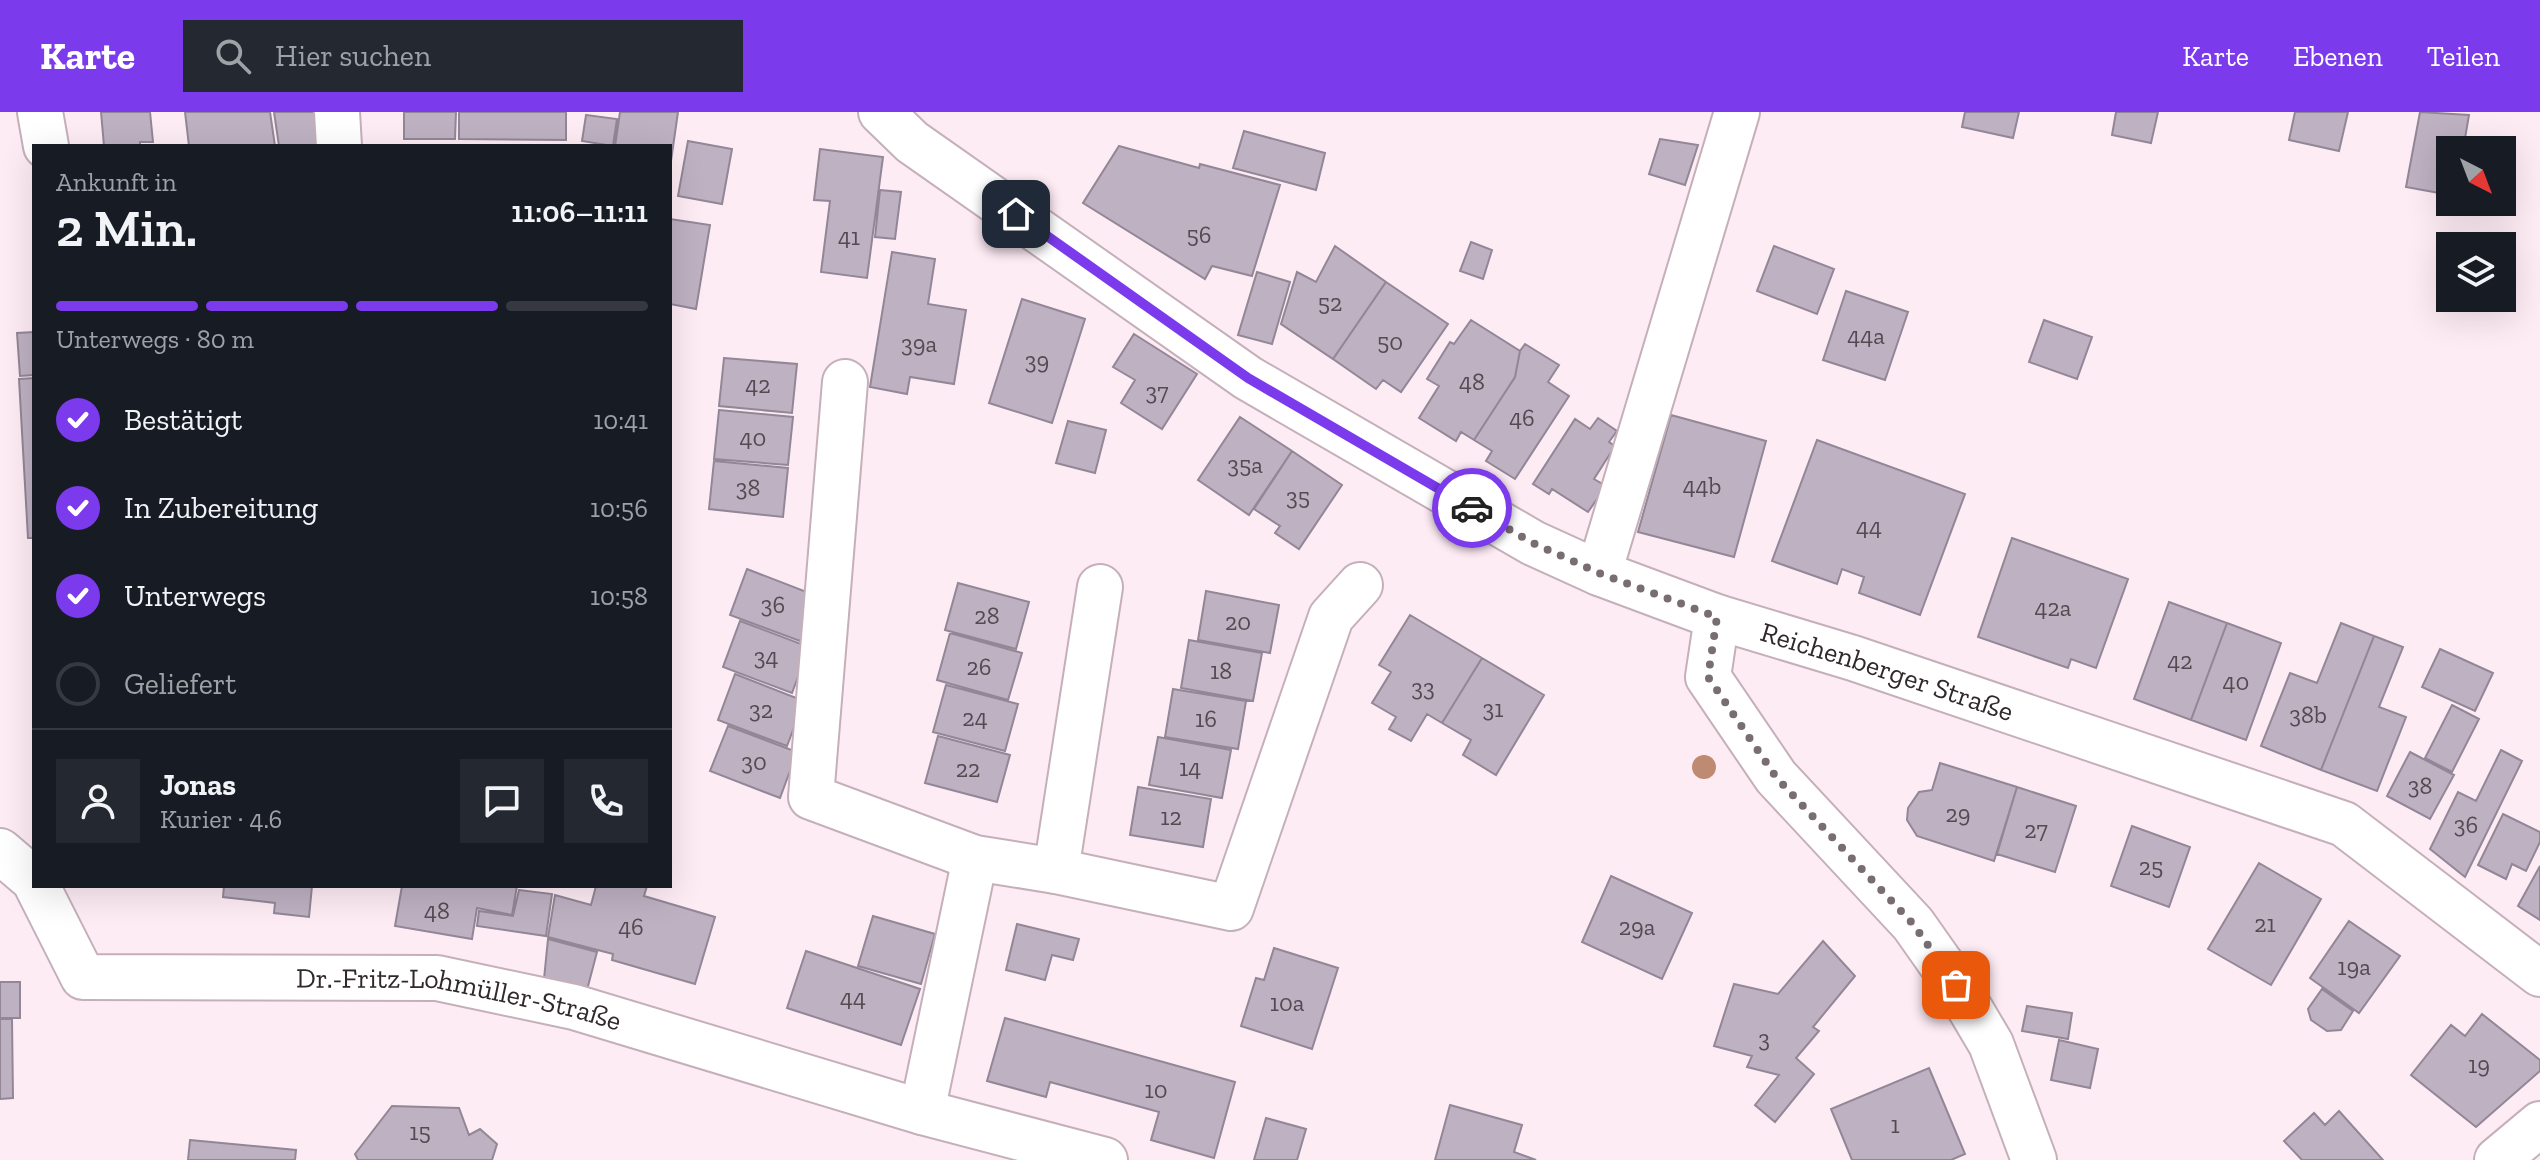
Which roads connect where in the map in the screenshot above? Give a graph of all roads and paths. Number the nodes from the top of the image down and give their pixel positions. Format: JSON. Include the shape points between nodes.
{"nodes":[{"id":1,"x":40,"y":112,"type":"edge"},
{"id":2,"x":337,"y":112,"type":"edge"},
{"id":3,"x":881,"y":112,"type":"edge"},
{"id":4,"x":1737,"y":112,"type":"edge"},
{"id":5,"x":46,"y":144,"type":"edge"},
{"id":6,"x":339,"y":144,"type":"edge"},
{"id":7,"x":845,"y":382,"type":"dead end"},
{"id":8,"x":1599,"y":573,"type":"junction"},
{"id":9,"x":1360,"y":585,"type":"dead end"},
{"id":10,"x":1100,"y":587,"type":"dead end"},
{"id":11,"x":1717,"y":617,"type":"junction"},
{"id":12,"x":0,"y":851,"type":"edge"},
{"id":13,"x":975,"y":858,"type":"junction"},
{"id":14,"x":1056,"y":871,"type":"junction"},
{"id":15,"x":32,"y":878,"type":"edge"},
{"id":16,"x":38,"y":888,"type":"edge"},
{"id":17,"x":2540,"y":974,"type":"edge"},
{"id":18,"x":922,"y":1112,"type":"junction"},
{"id":19,"x":2540,"y":1124,"type":"edge"},
{"id":20,"x":1105,"y":1160,"type":"edge"},
{"id":21,"x":2034,"y":1160,"type":"edge"},
{"id":22,"x":2497,"y":1160,"type":"edge"}],
"edges":[{"from":1,"to":5,"type":"street"},
{"from":2,"to":6,"type":"street"},
{"from":3,"to":8,"type":"street","name":"Reichenberger Straße","via":[[912,142],[1248,378],[1533,543]]},
{"from":4,"to":8,"type":"street"},
{"from":7,"to":13,"type":"street","via":[[811,797]]},
{"from":8,"to":11,"type":"street","name":"Reichenberger Straße"},
{"from":9,"to":14,"type":"street","via":[[1331,617],[1231,908]]},
{"from":10,"to":14,"type":"street"},
{"from":11,"to":17,"type":"street","name":"Reichenberger Straße","via":[[2344,824]]},
{"from":11,"to":21,"type":"street","via":[[1708,677],[1776,777],[1913,924],[1956,985],[1991,1044]]},
{"from":12,"to":15,"type":"street"},
{"from":13,"to":14,"type":"street"},
{"from":13,"to":18,"type":"street"},
{"from":16,"to":18,"type":"street","name":"Dr.-Fritz-Lohmüller-Straße","via":[[83,977],[437,978],[574,1007]]},
{"from":18,"to":20,"type":"street","name":"Dr.-Fritz-Lohmüller-Straße"},
{"from":19,"to":22,"type":"street"}]}
